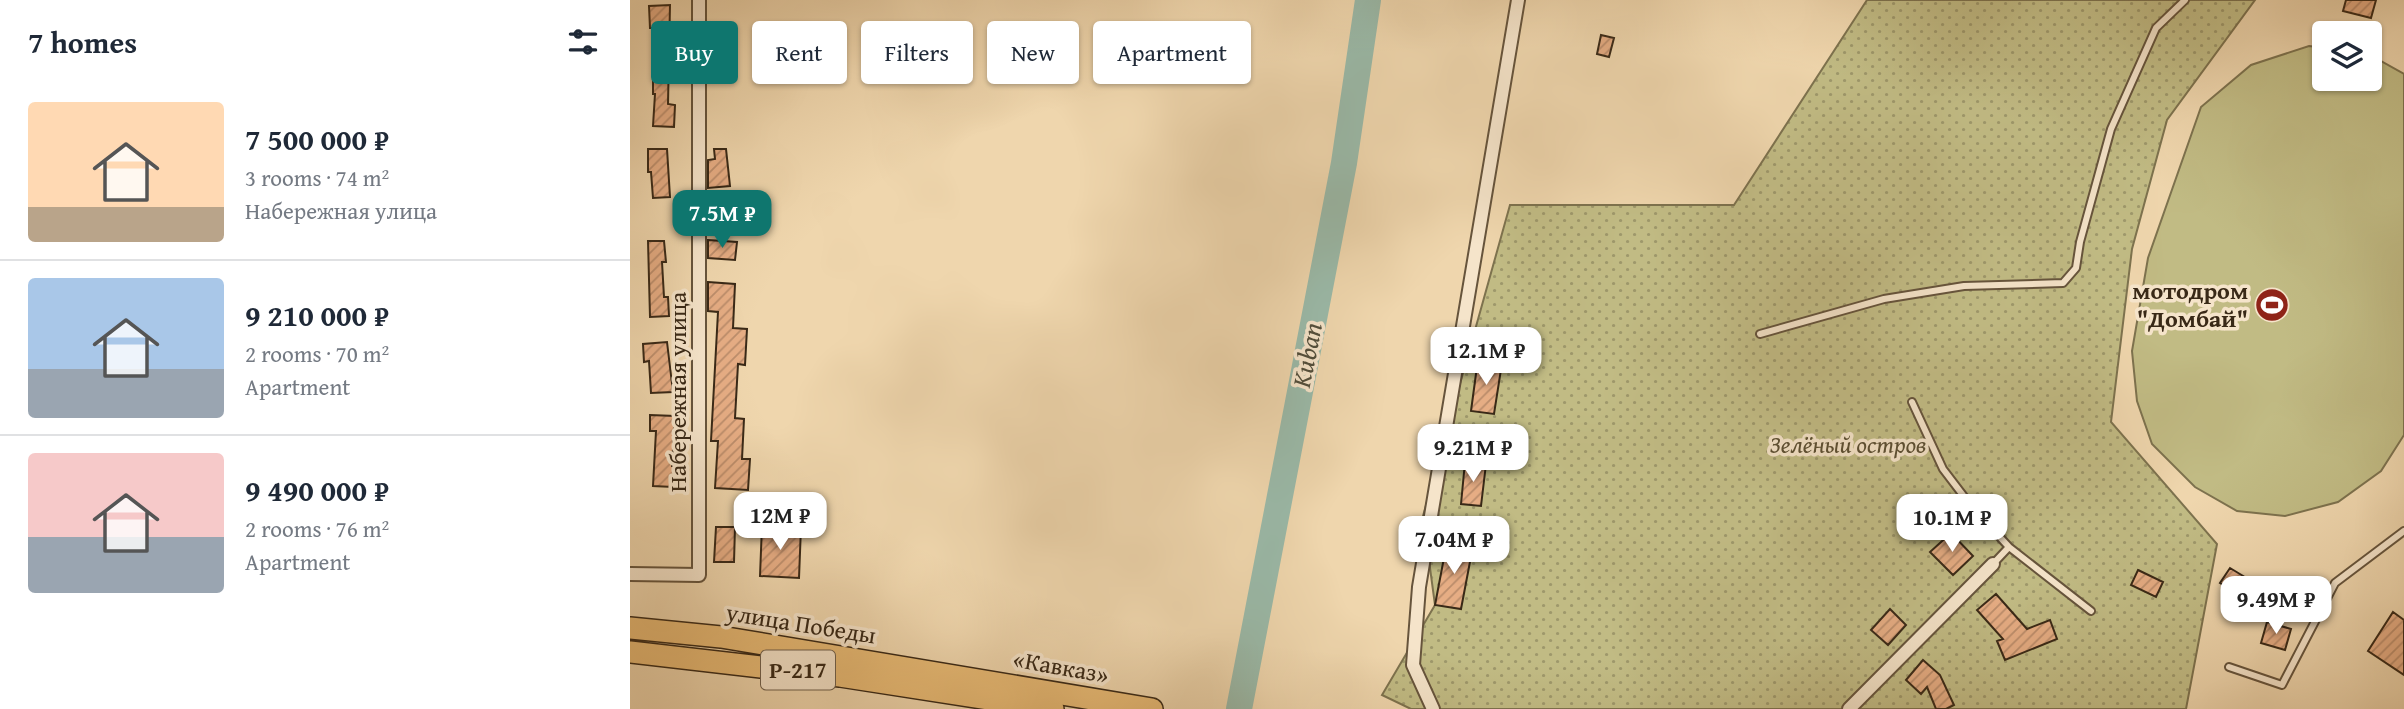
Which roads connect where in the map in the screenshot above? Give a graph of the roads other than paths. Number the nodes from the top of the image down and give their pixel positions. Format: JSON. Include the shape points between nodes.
{"nodes":[{"id":1,"x":699,"y":0,"type":"edge"},
{"id":2,"x":1518,"y":0,"type":"edge"},
{"id":3,"x":2185,"y":0,"type":"edge"},
{"id":4,"x":1760,"y":334,"type":"dead end"},
{"id":5,"x":1912,"y":402,"type":"dead end"},
{"id":6,"x":2404,"y":531,"type":"edge"},
{"id":7,"x":2009,"y":547,"type":"junction"},
{"id":8,"x":1993,"y":564,"type":"joint"},
{"id":9,"x":630,"y":574,"type":"edge"},
{"id":10,"x":2091,"y":611,"type":"dead end"},
{"id":11,"x":630,"y":628,"type":"edge"},
{"id":12,"x":630,"y":652,"type":"edge"},
{"id":13,"x":2228,"y":667,"type":"dead end"},
{"id":14,"x":964,"y":686,"type":"junction"},
{"id":15,"x":1053,"y":709,"type":"edge"},
{"id":16,"x":1152,"y":709,"type":"edge"},
{"id":17,"x":1433,"y":709,"type":"edge"},
{"id":18,"x":1849,"y":709,"type":"edge"}],
"edges":[{"from":1,"to":9,"type":"street","name":"Набережная улица","via":[[699,575]]},
{"from":2,"to":17,"type":"street","via":[[1419,587],[1413,665]]},
{"from":3,"to":4,"type":"lane","via":[[2156,28],[2111,129],[2076,268],[2063,283],[1964,286],[1884,299]]},
{"from":5,"to":7,"type":"lane","via":[[1943,469]]},
{"from":6,"to":13,"type":"lane","via":[[2335,583],[2282,685]]},
{"from":7,"to":8,"type":"lane"},
{"from":7,"to":10,"type":"lane"},
{"from":8,"to":18,"type":"street"},
{"from":11,"to":14,"type":"highway","name":"улица Победы","number":"Р-217","via":[[721,637]]},
{"from":12,"to":14,"type":"highway","name":"улица Победы","number":"Р-217"},
{"from":14,"to":15,"type":"highway","name":"«Кавказ»","number":"Р-217"},
{"from":14,"to":16,"type":"highway","name":"«Кавказ»","number":"Р-217"}]}
